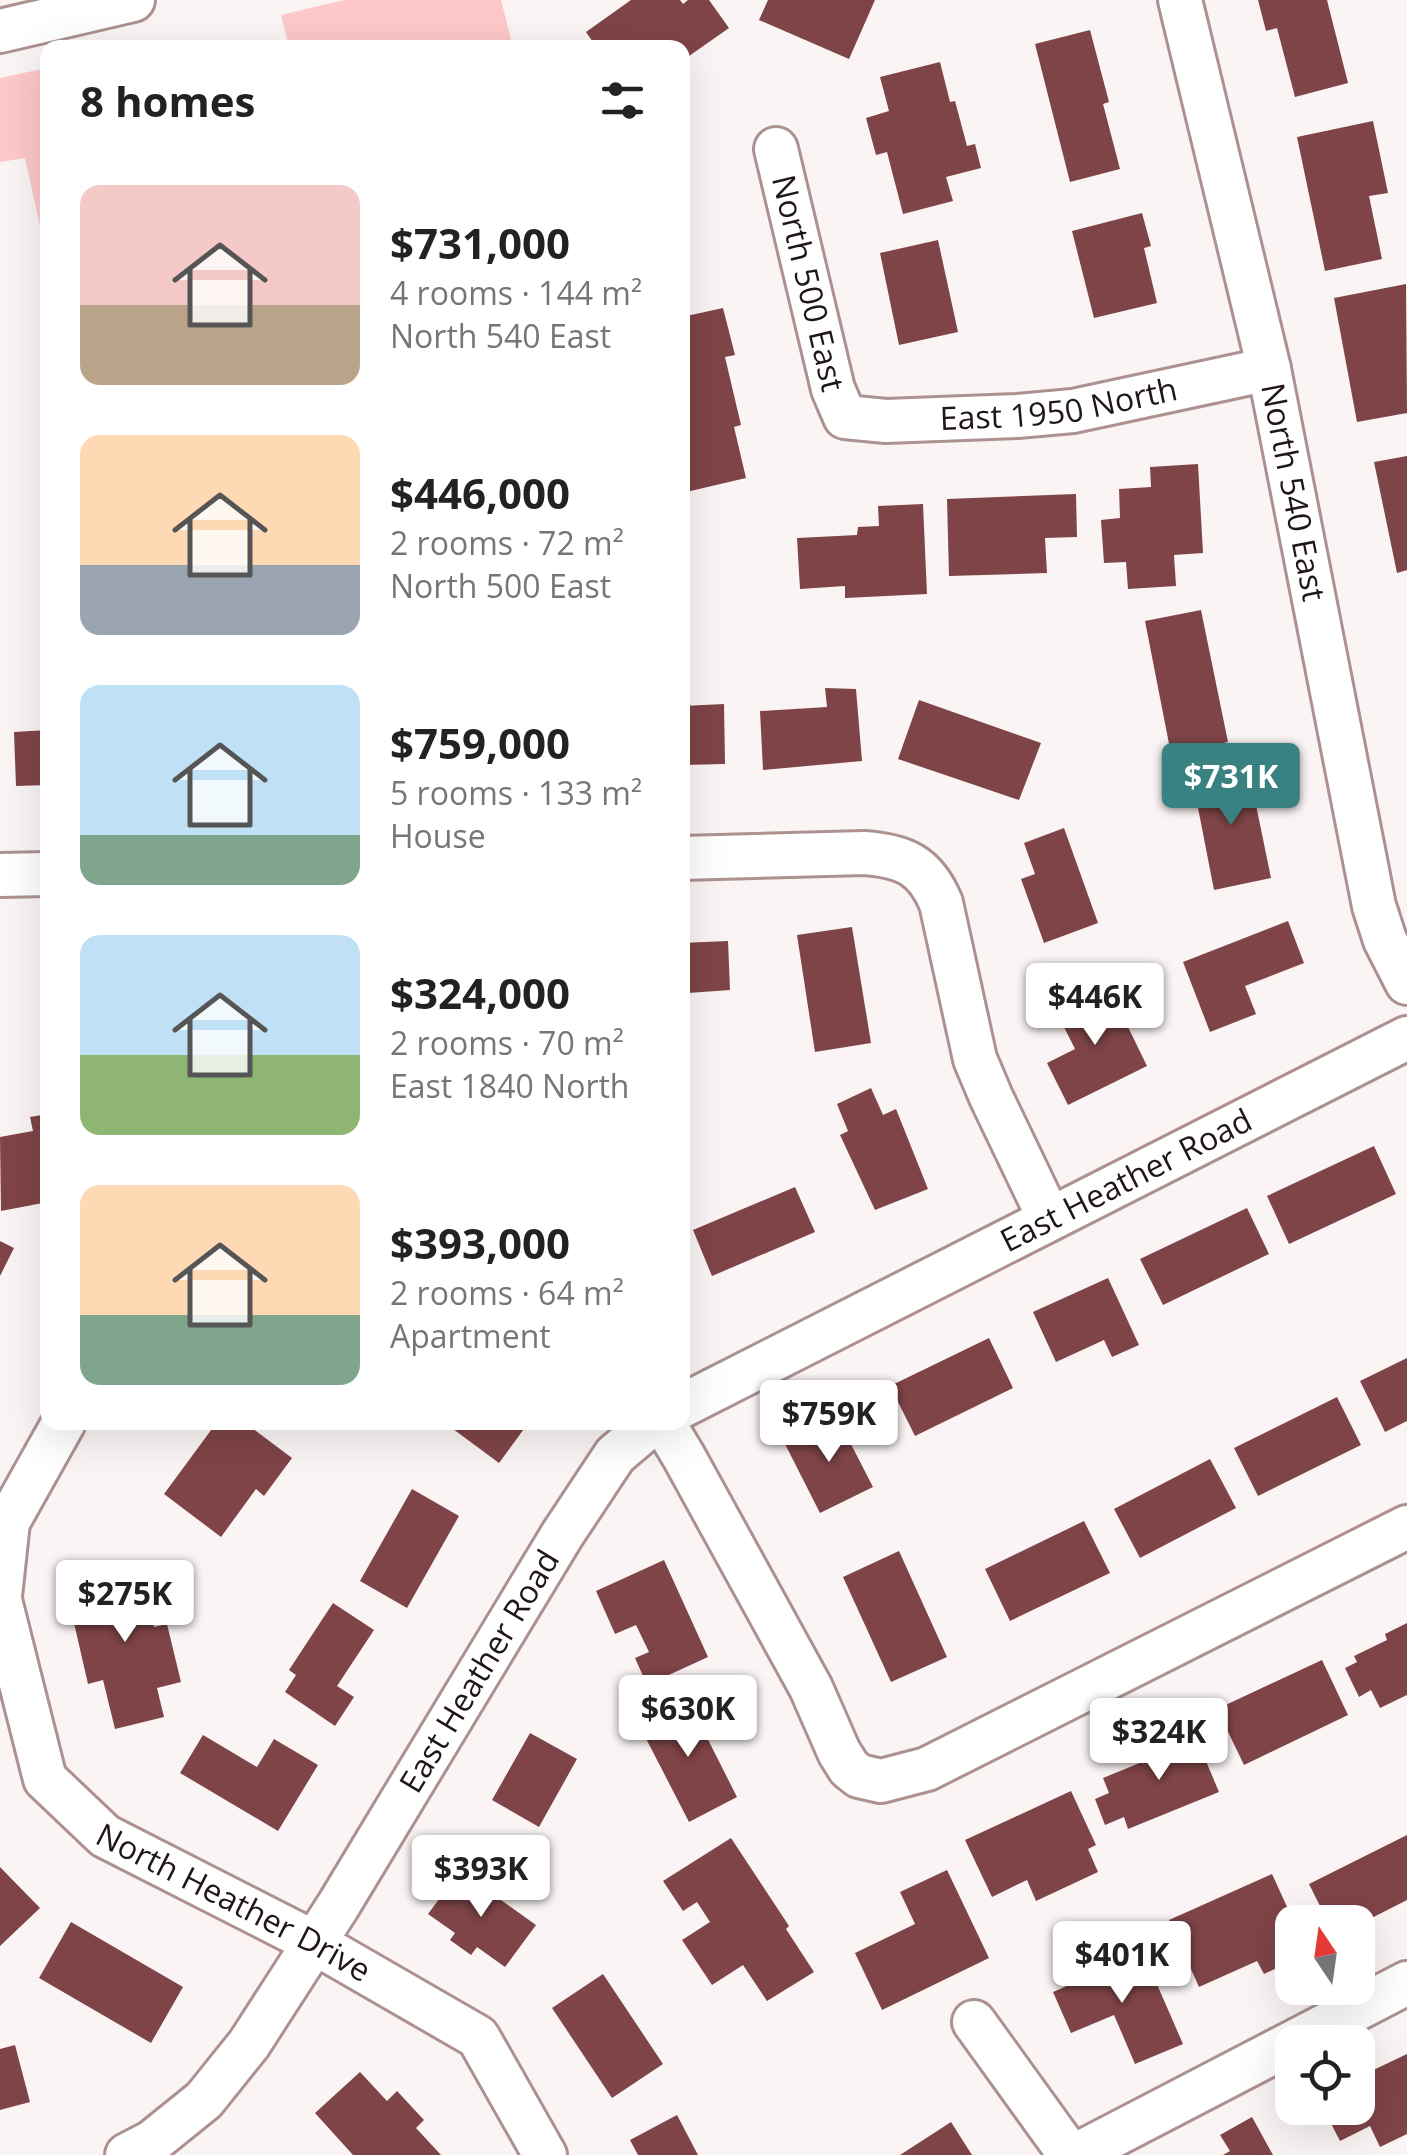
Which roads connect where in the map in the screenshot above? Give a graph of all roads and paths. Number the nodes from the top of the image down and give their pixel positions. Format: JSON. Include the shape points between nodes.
{"nodes":[{"id":1,"x":134,"y":0,"type":"edge"},
{"id":2,"x":1180,"y":0,"type":"edge"},
{"id":3,"x":0,"y":30,"type":"edge"},
{"id":4,"x":776,"y":149,"type":"dead end"},
{"id":5,"x":1268,"y":369,"type":"junction"},
{"id":6,"x":845,"y":417,"type":"joint"},
{"id":7,"x":690,"y":858,"type":"edge"},
{"id":8,"x":40,"y":874,"type":"edge"},
{"id":9,"x":0,"y":875,"type":"edge"},
{"id":10,"x":1407,"y":982,"type":"edge"},
{"id":11,"x":1407,"y":1038,"type":"edge"},
{"id":12,"x":1050,"y":1218,"type":"junction"},
{"id":13,"x":690,"y":1402,"type":"edge"},
{"id":14,"x":60,"y":1430,"type":"edge"},
{"id":15,"x":645,"y":1430,"type":"edge"},
{"id":16,"x":668,"y":1430,"type":"edge"},
{"id":17,"x":1407,"y":1527,"type":"edge"},
{"id":18,"x":0,"y":1598,"type":"edge"},
{"id":19,"x":315,"y":1942,"type":"junction"},
{"id":20,"x":1407,"y":1983,"type":"edge"},
{"id":21,"x":974,"y":2022,"type":"dead end"},
{"id":22,"x":126,"y":2155,"type":"edge"},
{"id":23,"x":545,"y":2155,"type":"edge"},
{"id":24,"x":1073,"y":2155,"type":"edge"}],
"edges":[{"from":1,"to":3,"type":"street"},
{"from":2,"to":5,"type":"street","name":"North 540 East"},
{"from":4,"to":6,"type":"street","name":"North 500 East"},
{"from":5,"to":6,"type":"street","name":"East 1950 North","via":[[1073,411],[886,421]]},
{"from":5,"to":10,"type":"street","name":"North 540 East","via":[[1374,906]]},
{"from":7,"to":12,"type":"street","via":[[864,853],[894,856],[920,870],[941,903],[976,1058]]},
{"from":8,"to":9,"type":"street"},
{"from":11,"to":12,"type":"street","name":"East Heather Road"},
{"from":12,"to":13,"type":"street","name":"East Heather Road"},
{"from":14,"to":18,"type":"street","name":"North Heather Drive","via":[[8,1522]]},
{"from":15,"to":19,"type":"street","name":"East Heather Road","via":[[615,1455],[562,1535]]},
{"from":16,"to":17,"type":"street","via":[[802,1671],[839,1752],[859,1776],[881,1781],[927,1769]]},
{"from":18,"to":19,"type":"street","name":"North Heather Drive","via":[[45,1780],[105,1836]]},
{"from":19,"to":22,"type":"street","name":"East Heather Road","via":[[204,2100]]},
{"from":19,"to":23,"type":"street","name":"North Heather Drive","via":[[478,2037]]},
{"from":20,"to":24,"type":"street"},
{"from":21,"to":24,"type":"street"}]}
